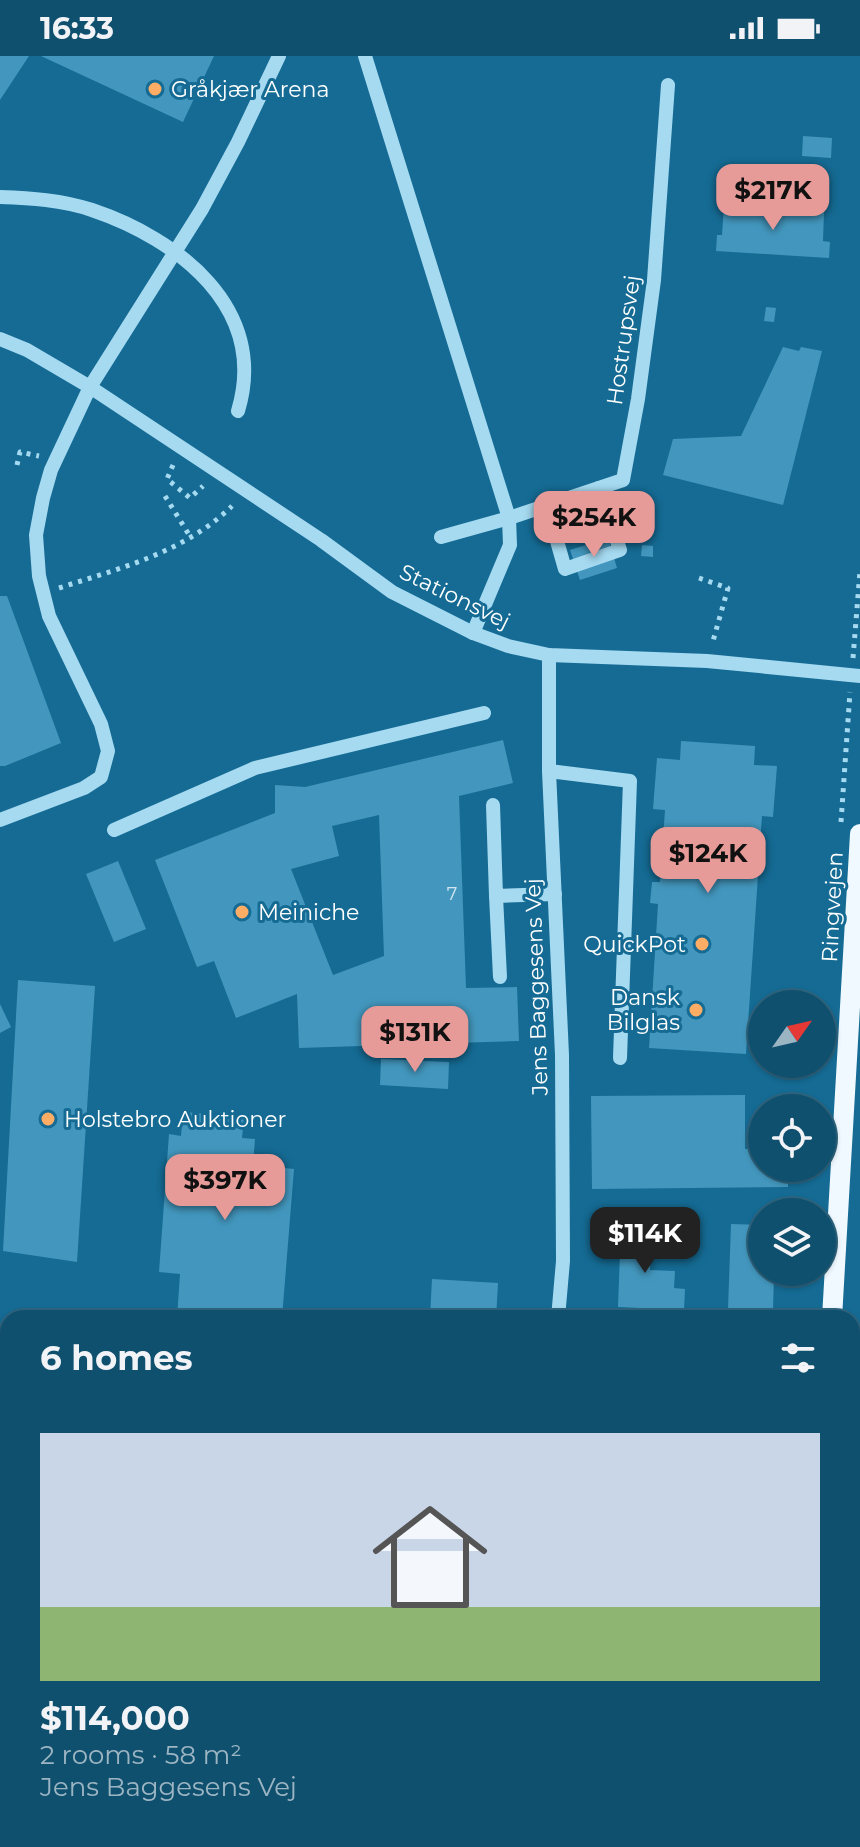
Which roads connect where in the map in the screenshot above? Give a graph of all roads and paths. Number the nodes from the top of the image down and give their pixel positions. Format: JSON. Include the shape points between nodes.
{"nodes":[{"id":1,"x":279,"y":56,"type":"edge"},
{"id":2,"x":365,"y":56,"type":"edge"},
{"id":3,"x":668,"y":85,"type":"dead end"},
{"id":4,"x":0,"y":197,"type":"edge"},
{"id":5,"x":175,"y":252,"type":"junction"},
{"id":6,"x":0,"y":339,"type":"edge"},
{"id":7,"x":90,"y":387,"type":"junction"},
{"id":8,"x":238,"y":411,"type":"dead end"},
{"id":9,"x":599,"y":488,"type":"junction"},
{"id":10,"x":247,"y":491,"type":"junction"},
{"id":11,"x":165,"y":496,"type":"dead end"},
{"id":12,"x":547,"y":506,"type":"junction"},
{"id":13,"x":509,"y":518,"type":"junction"},
{"id":14,"x":441,"y":537,"type":"dead end"},
{"id":15,"x":191,"y":538,"type":"junction"},
{"id":16,"x":699,"y":578,"type":"dead end"},
{"id":17,"x":43,"y":593,"type":"junction"},
{"id":18,"x":473,"y":633,"type":"junction"},
{"id":19,"x":549,"y":655,"type":"junction"},
{"id":20,"x":707,"y":661,"type":"junction"},
{"id":21,"x":860,"y":676,"type":"edge"},
{"id":22,"x":484,"y":713,"type":"dead end"},
{"id":23,"x":549,"y":771,"type":"junction"},
{"id":24,"x":493,"y":805,"type":"dead end"},
{"id":25,"x":0,"y":820,"type":"edge"},
{"id":26,"x":114,"y":830,"type":"dead end"},
{"id":27,"x":860,"y":834,"type":"edge"},
{"id":28,"x":555,"y":894,"type":"junction"},
{"id":29,"x":496,"y":896,"type":"junction"},
{"id":30,"x":500,"y":977,"type":"dead end"},
{"id":31,"x":620,"y":1058,"type":"dead end"},
{"id":32,"x":559,"y":1310,"type":"edge"},
{"id":33,"x":832,"y":1310,"type":"edge"}],
"edges":[{"from":1,"to":5,"type":"street","via":[[238,142]]},
{"from":2,"to":13,"type":"street"},
{"from":3,"to":9,"type":"street","name":"Hostrupsvej","via":[[654,280],[638,399],[623,480]]},
{"from":4,"to":5,"type":"street","via":[[92,210]]},
{"from":5,"to":7,"type":"street"},
{"from":5,"to":8,"type":"street","via":[[202,273],[232,313],[244,359]]},
{"from":6,"to":7,"type":"street","name":"Stationsvej"},
{"from":7,"to":10,"type":"street","name":"Stationsvej"},
{"from":7,"to":17,"type":"street","via":[[43,498],[36,535]]},
{"from":9,"to":12,"type":"street","name":"Hostrupsvej"},
{"from":9,"to":12,"type":"street","via":[[620,550],[565,569]]},
{"from":10,"to":15,"type":"path"},
{"from":10,"to":18,"type":"street","name":"Stationsvej","via":[[392,592]]},
{"from":11,"to":15,"type":"path"},
{"from":12,"to":13,"type":"street","name":"Hostrupsvej"},
{"from":13,"to":14,"type":"street","name":"Hostrupsvej"},
{"from":13,"to":18,"type":"street","via":[[510,545]]},
{"from":15,"to":17,"type":"path","via":[[145,561]]},
{"from":16,"to":20,"type":"path","via":[[728,588]]},
{"from":17,"to":25,"type":"street","via":[[108,751],[101,777],[84,788]]},
{"from":18,"to":19,"type":"street","name":"Stationsvej"},
{"from":19,"to":20,"type":"street","name":"Stationsvej"},
{"from":19,"to":23,"type":"street","name":"Jens Baggesens Vej"},
{"from":20,"to":21,"type":"street","name":"Stationsvej"},
{"from":22,"to":26,"type":"street","via":[[255,768]]},
{"from":23,"to":28,"type":"street","name":"Jens Baggesens Vej"},
{"from":23,"to":31,"type":"street","via":[[630,781]]},
{"from":24,"to":29,"type":"street"},
{"from":27,"to":33,"type":"main road","name":"Ringvejen"},
{"from":28,"to":29,"type":"street"},
{"from":28,"to":32,"type":"street","name":"Jens Baggesens Vej","via":[[562,1055]]},
{"from":29,"to":30,"type":"street"}]}
